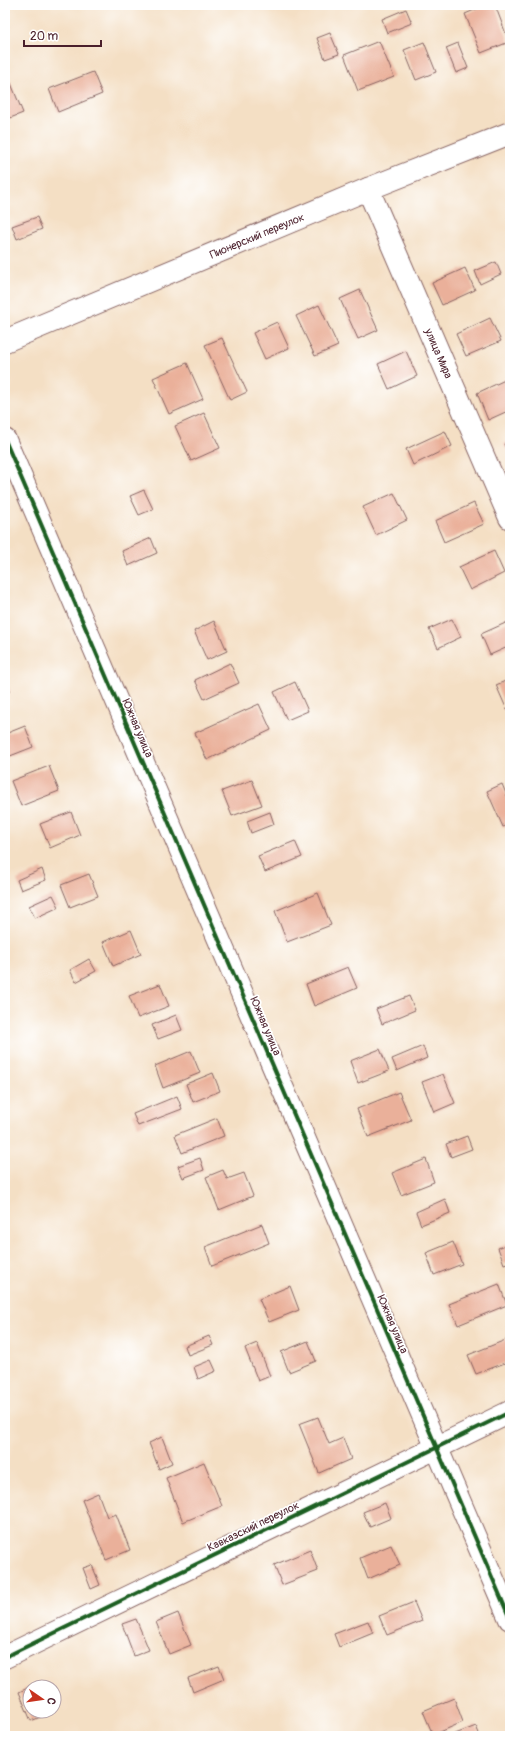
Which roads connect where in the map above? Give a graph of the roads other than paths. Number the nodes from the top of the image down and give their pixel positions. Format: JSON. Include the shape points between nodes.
{"nodes":[{"id":1,"x":510,"y":133,"type":"edge"},
{"id":2,"x":368,"y":189,"type":"junction"},
{"id":3,"x":5,"y":341,"type":"edge"},
{"id":4,"x":5,"y":440,"type":"edge"},
{"id":5,"x":510,"y":518,"type":"edge"},
{"id":6,"x":510,"y":1412,"type":"edge"},
{"id":7,"x":436,"y":1446,"type":"junction"},
{"id":8,"x":510,"y":1619,"type":"edge"},
{"id":9,"x":5,"y":1657,"type":"edge"}],
"edges":[{"from":1,"to":2,"type":"street","name":"Пионерский переулок"},
{"from":2,"to":3,"type":"street","name":"Пионерский переулок"},
{"from":2,"to":5,"type":"street","name":"улица Мира"},
{"from":4,"to":7,"type":"street","name":"Южная улица"},
{"from":6,"to":7,"type":"street","name":"Кавказский переулок"},
{"from":7,"to":8,"type":"street","name":"Южная улица"},
{"from":7,"to":9,"type":"street","name":"Кавказский переулок"}]}
